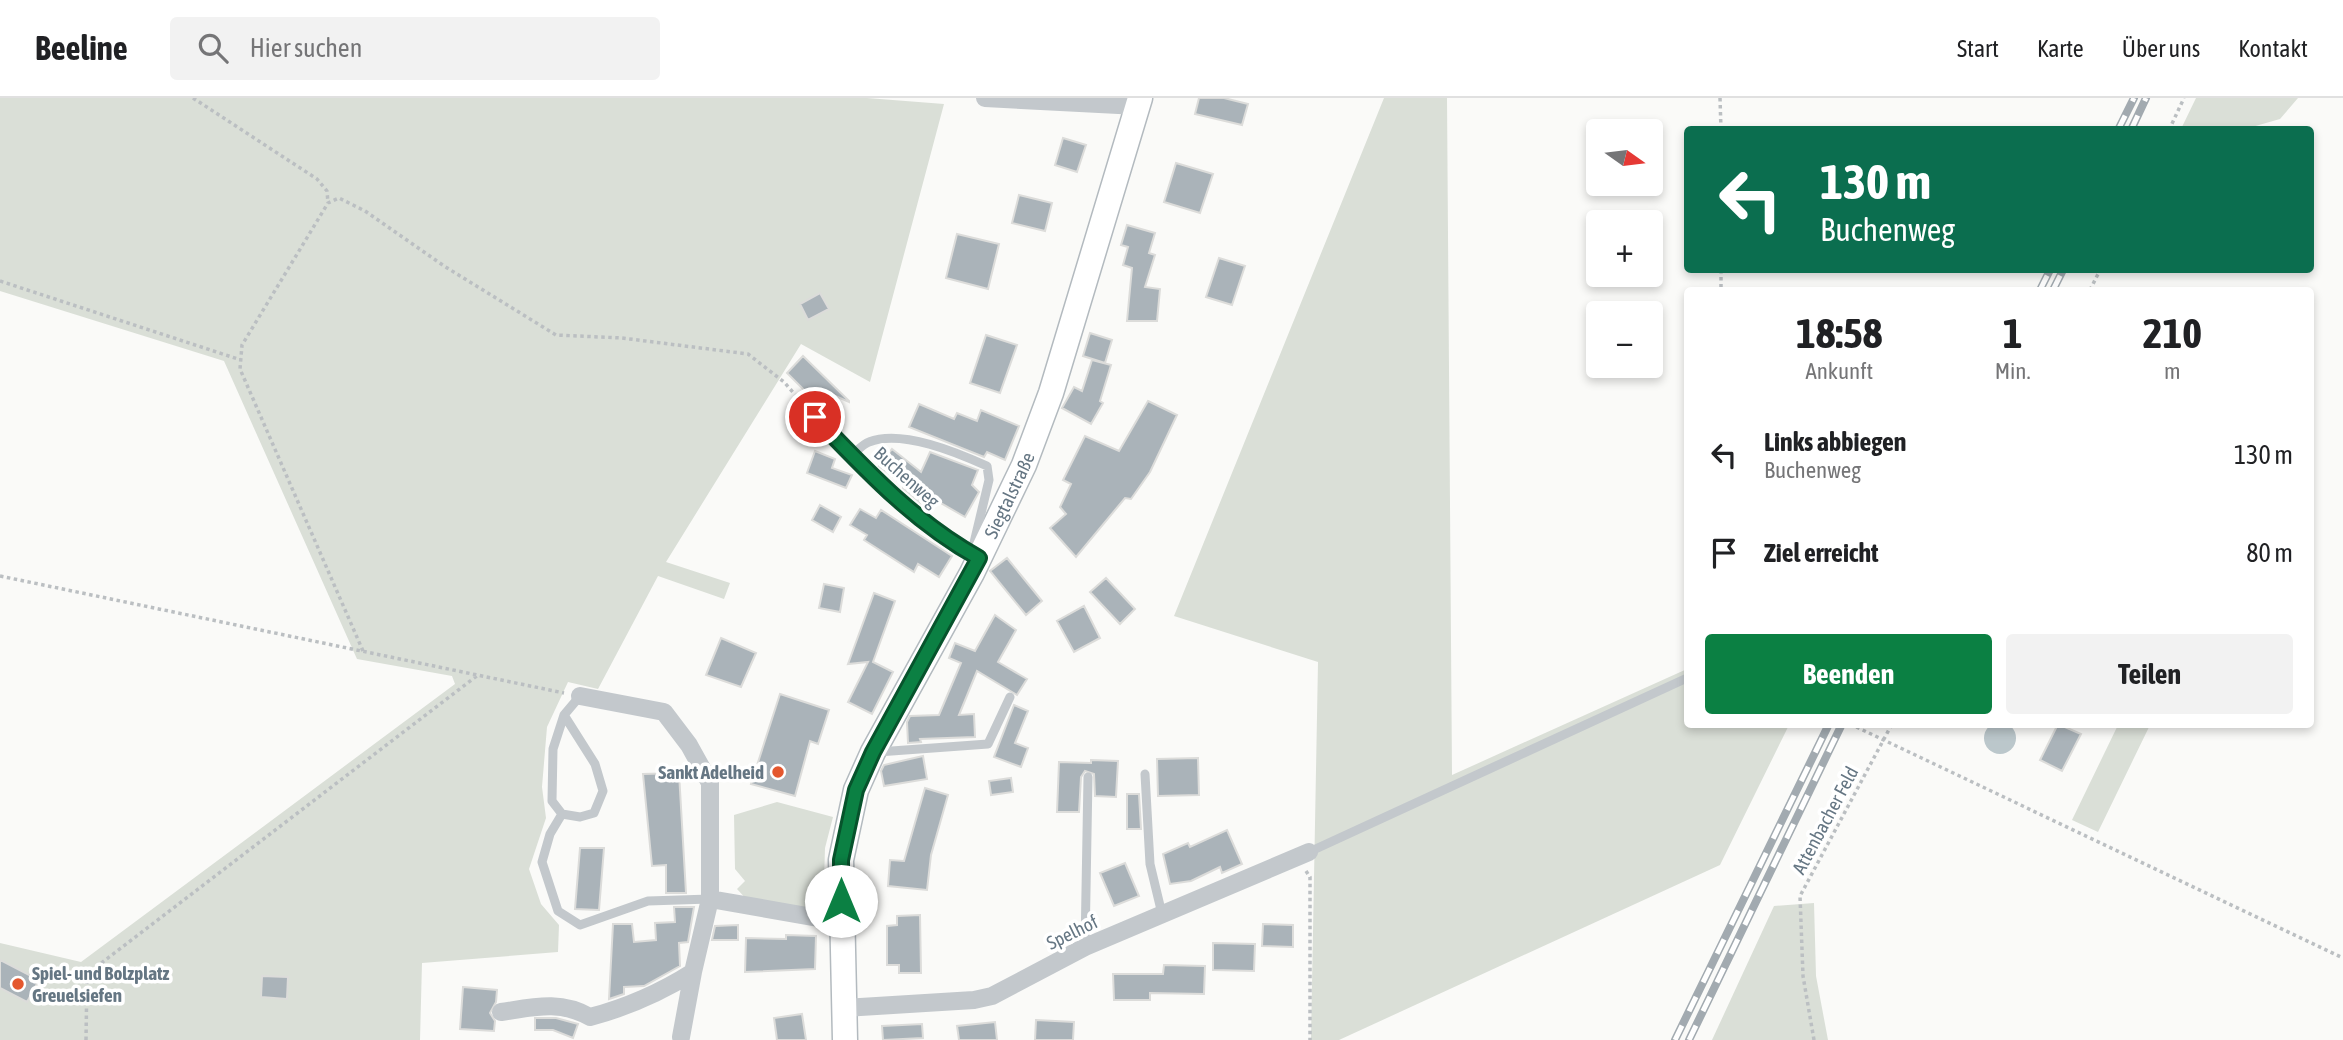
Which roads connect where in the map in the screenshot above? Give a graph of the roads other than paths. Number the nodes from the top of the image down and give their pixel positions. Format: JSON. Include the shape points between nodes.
{"nodes":[{"id":1,"x":985,"y":98,"type":"edge"},
{"id":2,"x":1139,"y":102,"type":"edge"},
{"id":3,"x":815,"y":417,"type":"road end"},
{"id":4,"x":852,"y":455,"type":"junction"},
{"id":5,"x":975,"y":556,"type":"junction"},
{"id":6,"x":1684,"y":679,"type":"edge"},
{"id":7,"x":580,"y":696,"type":"joint"},
{"id":8,"x":1010,"y":696,"type":"dead end"},
{"id":9,"x":564,"y":715,"type":"junction"},
{"id":10,"x":873,"y":752,"type":"junction"},
{"id":11,"x":1145,"y":774,"type":"dead end"},
{"id":12,"x":1088,"y":777,"type":"dead end"},
{"id":13,"x":562,"y":814,"type":"junction"},
{"id":14,"x":1304,"y":854,"type":"joint"},
{"id":15,"x":710,"y":899,"type":"junction"},
{"id":16,"x":1162,"y":914,"type":"junction"},
{"id":17,"x":841,"y":922,"type":"junction"},
{"id":18,"x":1085,"y":947,"type":"junction"},
{"id":19,"x":692,"y":972,"type":"junction"},
{"id":20,"x":844,"y":1007,"type":"junction"},
{"id":21,"x":501,"y":1012,"type":"dead end"},
{"id":22,"x":681,"y":1037,"type":"dead end"},
{"id":23,"x":845,"y":1040,"type":"edge"}],
"edges":[{"from":1,"to":2,"type":"street"},
{"from":2,"to":5,"type":"main road","name":"Siegtalstraße","via":[[1051,393],[1024,465]]},
{"from":3,"to":4,"type":"street","name":"Buchenweg"},
{"from":4,"to":5,"type":"street","name":"Buchenweg","via":[[909,511]]},
{"from":4,"to":5,"type":"lane","via":[[867,442],[909,441],[947,449],[987,466],[989,480]]},
{"from":5,"to":10,"type":"main road","name":"Siegtalstraße"},
{"from":6,"to":14,"type":"lane"},
{"from":7,"to":9,"type":"lane"},
{"from":7,"to":15,"type":"street","via":[[664,712],[689,745],[710,783]]},
{"from":8,"to":10,"type":"lane","via":[[988,744]]},
{"from":9,"to":13,"type":"lane","via":[[553,749],[552,801]]},
{"from":9,"to":13,"type":"lane","via":[[595,764],[603,791],[594,813],[580,817]]},
{"from":10,"to":17,"type":"main road","name":"Siegtalstraße","via":[[847,822],[841,860]]},
{"from":11,"to":16,"type":"lane","via":[[1150,864]]},
{"from":12,"to":18,"type":"lane"},
{"from":13,"to":15,"type":"lane","via":[[542,862],[558,911],[580,925],[648,901]]},
{"from":14,"to":16,"type":"street","name":"Spelhof"},
{"from":15,"to":17,"type":"street"},
{"from":15,"to":19,"type":"street"},
{"from":16,"to":18,"type":"street","name":"Spelhof"},
{"from":17,"to":20,"type":"main road","name":"Siegtalstraße"},
{"from":18,"to":20,"type":"street","name":"Spelhof","via":[[983,998]]},
{"from":19,"to":21,"type":"street","via":[[627,1007],[590,1017],[573,1007],[547,1005]]},
{"from":19,"to":22,"type":"street"},
{"from":20,"to":23,"type":"main road","name":"Siegtalstraße"}]}
